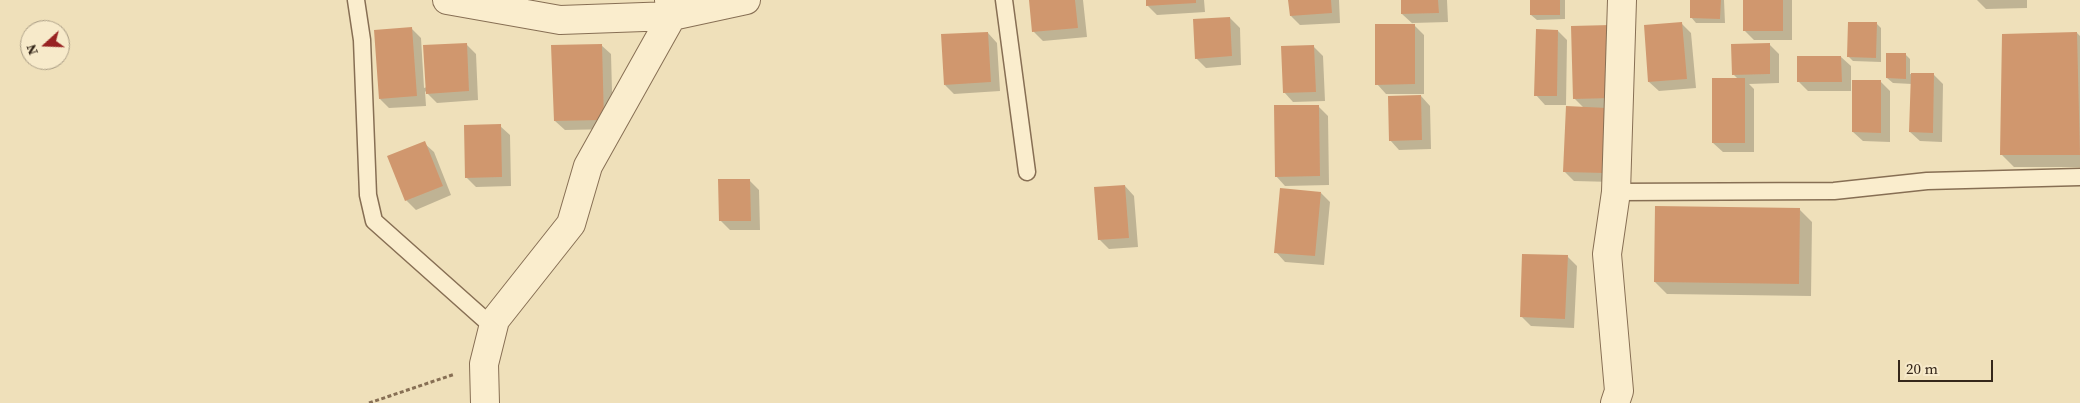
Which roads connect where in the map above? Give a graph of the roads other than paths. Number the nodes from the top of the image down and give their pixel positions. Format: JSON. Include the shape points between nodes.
{"nodes":[{"id":1,"x":356,"y":0,"type":"edge"},
{"id":2,"x":447,"y":0,"type":"edge"},
{"id":3,"x":746,"y":0,"type":"edge"},
{"id":4,"x":1004,"y":0,"type":"edge"},
{"id":5,"x":1622,"y":0,"type":"edge"},
{"id":6,"x":670,"y":8,"type":"edge"},
{"id":7,"x":1027,"y":172,"type":"dead end"},
{"id":8,"x":2080,"y":177,"type":"edge"},
{"id":9,"x":1616,"y":192,"type":"junction"},
{"id":10,"x":493,"y":327,"type":"junction"},
{"id":11,"x":485,"y":403,"type":"edge"},
{"id":12,"x":1615,"y":403,"type":"edge"}],
"edges":[{"from":1,"to":10,"type":"lane","via":[[362,40],[368,195],[374,221]]},
{"from":2,"to":6,"type":"street","via":[[560,20]]},
{"from":3,"to":6,"type":"street"},
{"from":4,"to":7,"type":"lane"},
{"from":5,"to":9,"type":"street"},
{"from":6,"to":10,"type":"street","via":[[588,166],[571,224],[495,320]]},
{"from":8,"to":9,"type":"lane","via":[[1927,181],[1834,191]]},
{"from":9,"to":12,"type":"street","via":[[1608,254],[1619,391]]},
{"from":10,"to":11,"type":"street","via":[[484,364]]}]}
